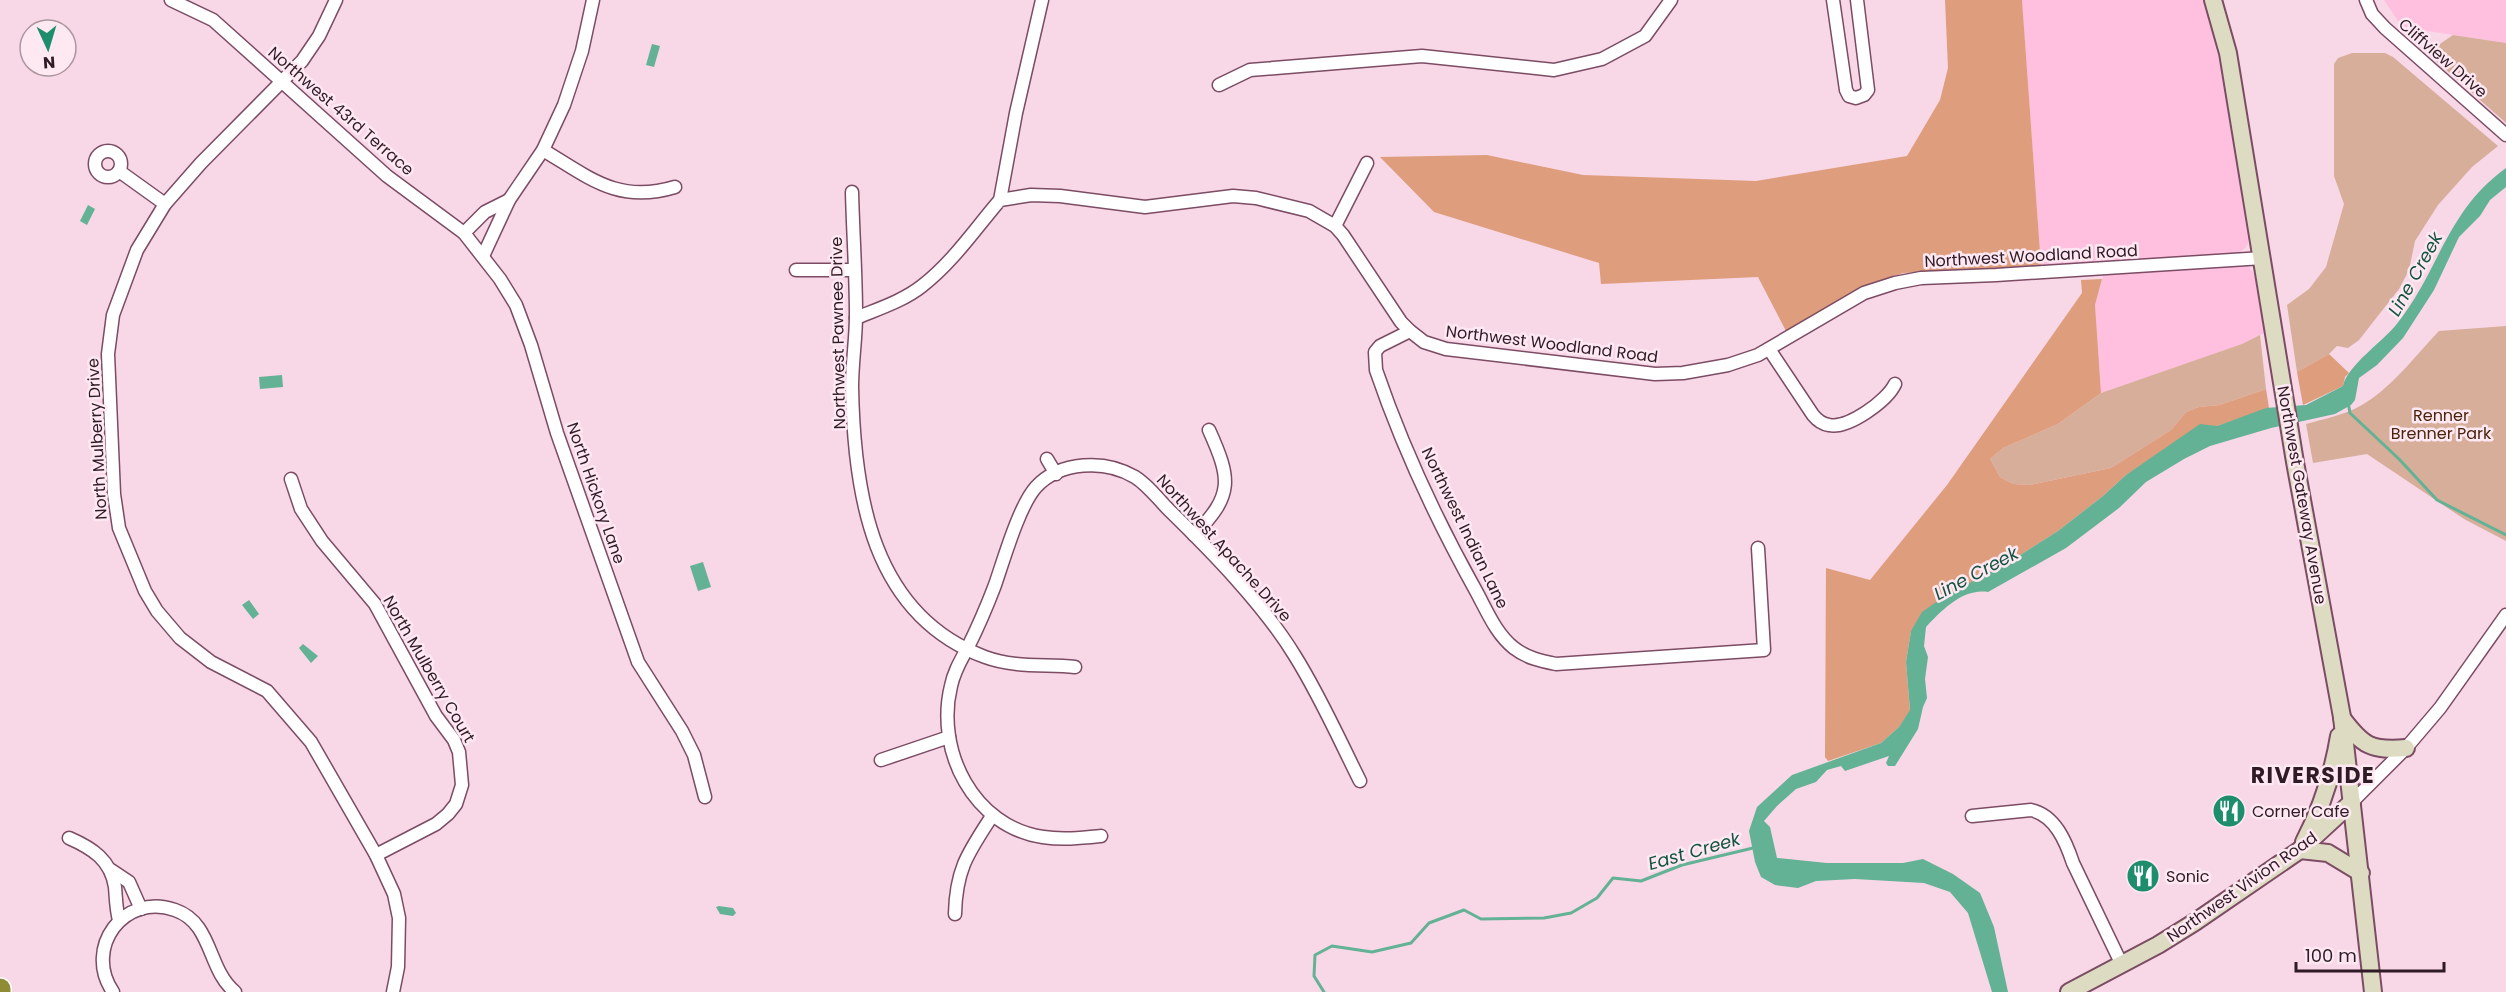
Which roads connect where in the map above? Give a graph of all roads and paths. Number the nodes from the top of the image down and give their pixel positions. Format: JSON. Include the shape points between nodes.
{"nodes":[{"id":1,"x":336,"y":0,"type":"edge"},
{"id":2,"x":593,"y":0,"type":"edge"},
{"id":3,"x":1042,"y":0,"type":"edge"},
{"id":4,"x":1671,"y":0,"type":"edge"},
{"id":5,"x":1833,"y":0,"type":"edge"},
{"id":6,"x":1857,"y":0,"type":"edge"},
{"id":7,"x":2213,"y":0,"type":"edge"},
{"id":8,"x":2366,"y":0,"type":"edge"},
{"id":9,"x":176,"y":1,"type":"edge"},
{"id":10,"x":281,"y":83,"type":"junction"},
{"id":11,"x":1219,"y":85,"type":"dead end"},
{"id":12,"x":2506,"y":135,"type":"edge"},
{"id":13,"x":543,"y":150,"type":"junction"},
{"id":14,"x":1367,"y":163,"type":"dead end"},
{"id":15,"x":119,"y":171,"type":"dead end"},
{"id":16,"x":675,"y":187,"type":"dead end"},
{"id":17,"x":852,"y":192,"type":"dead end"},
{"id":18,"x":509,"y":200,"type":"junction"},
{"id":19,"x":1000,"y":200,"type":"junction"},
{"id":20,"x":165,"y":204,"type":"junction"},
{"id":21,"x":1335,"y":226,"type":"junction"},
{"id":22,"x":464,"y":233,"type":"junction"},
{"id":23,"x":483,"y":256,"type":"junction"},
{"id":24,"x":2262,"y":258,"type":"junction"},
{"id":25,"x":796,"y":270,"type":"dead end"},
{"id":26,"x":854,"y":270,"type":"junction"},
{"id":27,"x":856,"y":318,"type":"junction"},
{"id":28,"x":1410,"y":331,"type":"junction"},
{"id":29,"x":1769,"y":349,"type":"junction"},
{"id":30,"x":1896,"y":384,"type":"dead end"},
{"id":31,"x":1209,"y":430,"type":"dead end"},
{"id":32,"x":1047,"y":459,"type":"dead end"},
{"id":33,"x":1056,"y":474,"type":"junction"},
{"id":34,"x":291,"y":478,"type":"dead end"},
{"id":35,"x":1194,"y":535,"type":"junction"},
{"id":36,"x":1758,"y":548,"type":"dead end"},
{"id":37,"x":2506,"y":615,"type":"edge"},
{"id":38,"x":967,"y":649,"type":"junction"},
{"id":39,"x":1075,"y":667,"type":"dead end"},
{"id":40,"x":2342,"y":717,"type":"junction"},
{"id":41,"x":949,"y":736,"type":"junction"},
{"id":42,"x":2406,"y":748,"type":"junction"},
{"id":43,"x":881,"y":760,"type":"dead end"},
{"id":44,"x":1360,"y":781,"type":"dead end"},
{"id":45,"x":705,"y":797,"type":"dead end"},
{"id":46,"x":2352,"y":802,"type":"junction"},
{"id":47,"x":992,"y":816,"type":"junction"},
{"id":48,"x":1972,"y":816,"type":"dead end"},
{"id":49,"x":1101,"y":836,"type":"dead end"},
{"id":50,"x":69,"y":838,"type":"dead end"},
{"id":51,"x":2300,"y":850,"type":"junction"},
{"id":52,"x":376,"y":855,"type":"junction"},
{"id":53,"x":111,"y":870,"type":"junction"},
{"id":54,"x":2361,"y":873,"type":"junction"},
{"id":55,"x":141,"y":909,"type":"junction"},
{"id":56,"x":955,"y":914,"type":"dead end"},
{"id":57,"x":119,"y":920,"type":"junction"},
{"id":58,"x":2122,"y":965,"type":"junction"},
{"id":59,"x":112,"y":992,"type":"edge"},
{"id":60,"x":235,"y":992,"type":"edge"},
{"id":61,"x":393,"y":992,"type":"edge"},
{"id":62,"x":2069,"y":992,"type":"edge"},
{"id":63,"x":2373,"y":992,"type":"edge"}],
"edges":[{"from":1,"to":10,"type":"street","name":"North Mulberry Drive","via":[[319,36]]},
{"from":2,"to":13,"type":"street","via":[[570,87]]},
{"from":3,"to":19,"type":"street"},
{"from":4,"to":11,"type":"street","via":[[1645,36],[1602,59],[1554,70],[1422,56],[1251,70]]},
{"from":5,"to":6,"type":"street","via":[[1845,90],[1856,98],[1868,90]]},
{"from":7,"to":24,"type":"main road","name":"Northwest Gateway Avenue","via":[[2228,53]]},
{"from":8,"to":12,"type":"street","name":"Cliffview Drive","via":[[2385,28]]},
{"from":9,"to":10,"type":"street","name":"Northwest 43rd Terrace","via":[[213,20]]},
{"from":10,"to":20,"type":"street","name":"North Mulberry Drive"},
{"from":10,"to":22,"type":"street","name":"Northwest 43rd Terrace","via":[[387,176]]},
{"from":13,"to":16,"type":"street","via":[[610,188],[639,194]]},
{"from":13,"to":18,"type":"street"},
{"from":14,"to":21,"type":"street"},
{"from":15,"to":20,"type":"street"},
{"from":17,"to":26,"type":"street","name":"Northwest Pawnee Drive"},
{"from":18,"to":22,"type":"street","via":[[485,212]]},
{"from":18,"to":23,"type":"street"},
{"from":19,"to":21,"type":"street","name":"Northwest Woodland Road","via":[[1060,196],[1145,207],[1233,196],[1309,211]]},
{"from":19,"to":27,"type":"street","via":[[955,256],[921,287]]},
{"from":20,"to":52,"type":"street","name":"North Mulberry Drive","via":[[137,250],[113,315],[108,354],[119,528],[157,611],[180,638],[211,662],[267,691],[311,742]]},
{"from":21,"to":28,"type":"street","name":"Northwest Woodland Road"},
{"from":22,"to":23,"type":"street","name":"Northwest 43rd Terrace"},
{"from":23,"to":45,"type":"street","name":"North Hickory Lane","via":[[516,305],[626,633],[638,662],[694,755]]},
{"from":24,"to":29,"type":"street","name":"Northwest Woodland Road","via":[[1913,279],[1864,293]]},
{"from":24,"to":40,"type":"main road","name":"Northwest Gateway Avenue"},
{"from":25,"to":26,"type":"street"},
{"from":26,"to":27,"type":"street","name":"Northwest Pawnee Drive"},
{"from":27,"to":38,"type":"street","name":"Northwest Pawnee Drive","via":[[853,416],[860,476],[876,547],[891,580],[912,609],[939,633]]},
{"from":28,"to":29,"type":"street","name":"Northwest Woodland Road","via":[[1424,342],[1446,349],[1654,374],[1728,365]]},
{"from":28,"to":36,"type":"street","name":"Northwest Indian Lane","via":[[1380,346],[1375,352],[1376,370],[1458,558],[1499,632],[1514,648],[1535,660],[1556,664],[1764,650]]},
{"from":29,"to":30,"type":"street","via":[[1812,415],[1829,426],[1848,422],[1884,401]]},
{"from":31,"to":35,"type":"street","via":[[1222,458],[1225,479],[1215,514]]},
{"from":32,"to":33,"type":"street"},
{"from":33,"to":35,"type":"street","name":"Northwest Apache Drive","via":[[1079,465],[1093,465],[1108,466],[1133,476]]},
{"from":33,"to":38,"type":"street","name":"Northwest Apache Drive","via":[[1036,487],[1026,502]]},
{"from":34,"to":52,"type":"street","name":"North Mulberry Court","via":[[301,508],[322,541],[375,604],[459,752],[462,785],[456,804],[436,824]]},
{"from":35,"to":44,"type":"street","name":"Northwest Apache Drive","via":[[1263,613],[1294,655]]},
{"from":37,"to":42,"type":"street","name":"Northwest Vivion Road","via":[[2440,708]]},
{"from":38,"to":39,"type":"street","name":"Northwest Pawnee Drive","via":[[1007,664]]},
{"from":38,"to":41,"type":"street","name":"Northwest Apache Drive","via":[[956,667],[949,698]]},
{"from":40,"to":42,"type":"main road","via":[[2356,736],[2374,749]]},
{"from":40,"to":46,"type":"main road","name":"Northwest Gateway Avenue"},
{"from":40,"to":51,"type":"main road","via":[[2330,777]]},
{"from":41,"to":43,"type":"street"},
{"from":41,"to":47,"type":"street","name":"Northwest Apache Drive","via":[[958,770]]},
{"from":42,"to":46,"type":"street","name":"Northwest Vivion Road"},
{"from":46,"to":51,"type":"main road","name":"Northwest Vivion Road"},
{"from":46,"to":54,"type":"main road","name":"Northwest Gateway Avenue"},
{"from":47,"to":49,"type":"street","via":[[1041,837]]},
{"from":47,"to":56,"type":"street","via":[[960,868]]},
{"from":48,"to":58,"type":"street","via":[[2031,810],[2052,822]]},
{"from":50,"to":53,"type":"street","via":[[91,849]]},
{"from":51,"to":54,"type":"main road","via":[[2328,853]]},
{"from":51,"to":58,"type":"main road","name":"Northwest Vivion Road","via":[[2195,922]]},
{"from":52,"to":61,"type":"street","name":"North Mulberry Drive","via":[[394,894],[399,918]]},
{"from":53,"to":55,"type":"street","via":[[129,882]]},
{"from":53,"to":57,"type":"street"},
{"from":54,"to":63,"type":"main road","name":"Northwest Gateway Avenue"},
{"from":55,"to":57,"type":"street"},
{"from":55,"to":60,"type":"street","via":[[177,910],[194,921],[220,975]]},
{"from":57,"to":59,"type":"street","via":[[102,957],[105,980]]},
{"from":58,"to":62,"type":"main road","name":"Northwest Vivion Road"}]}
